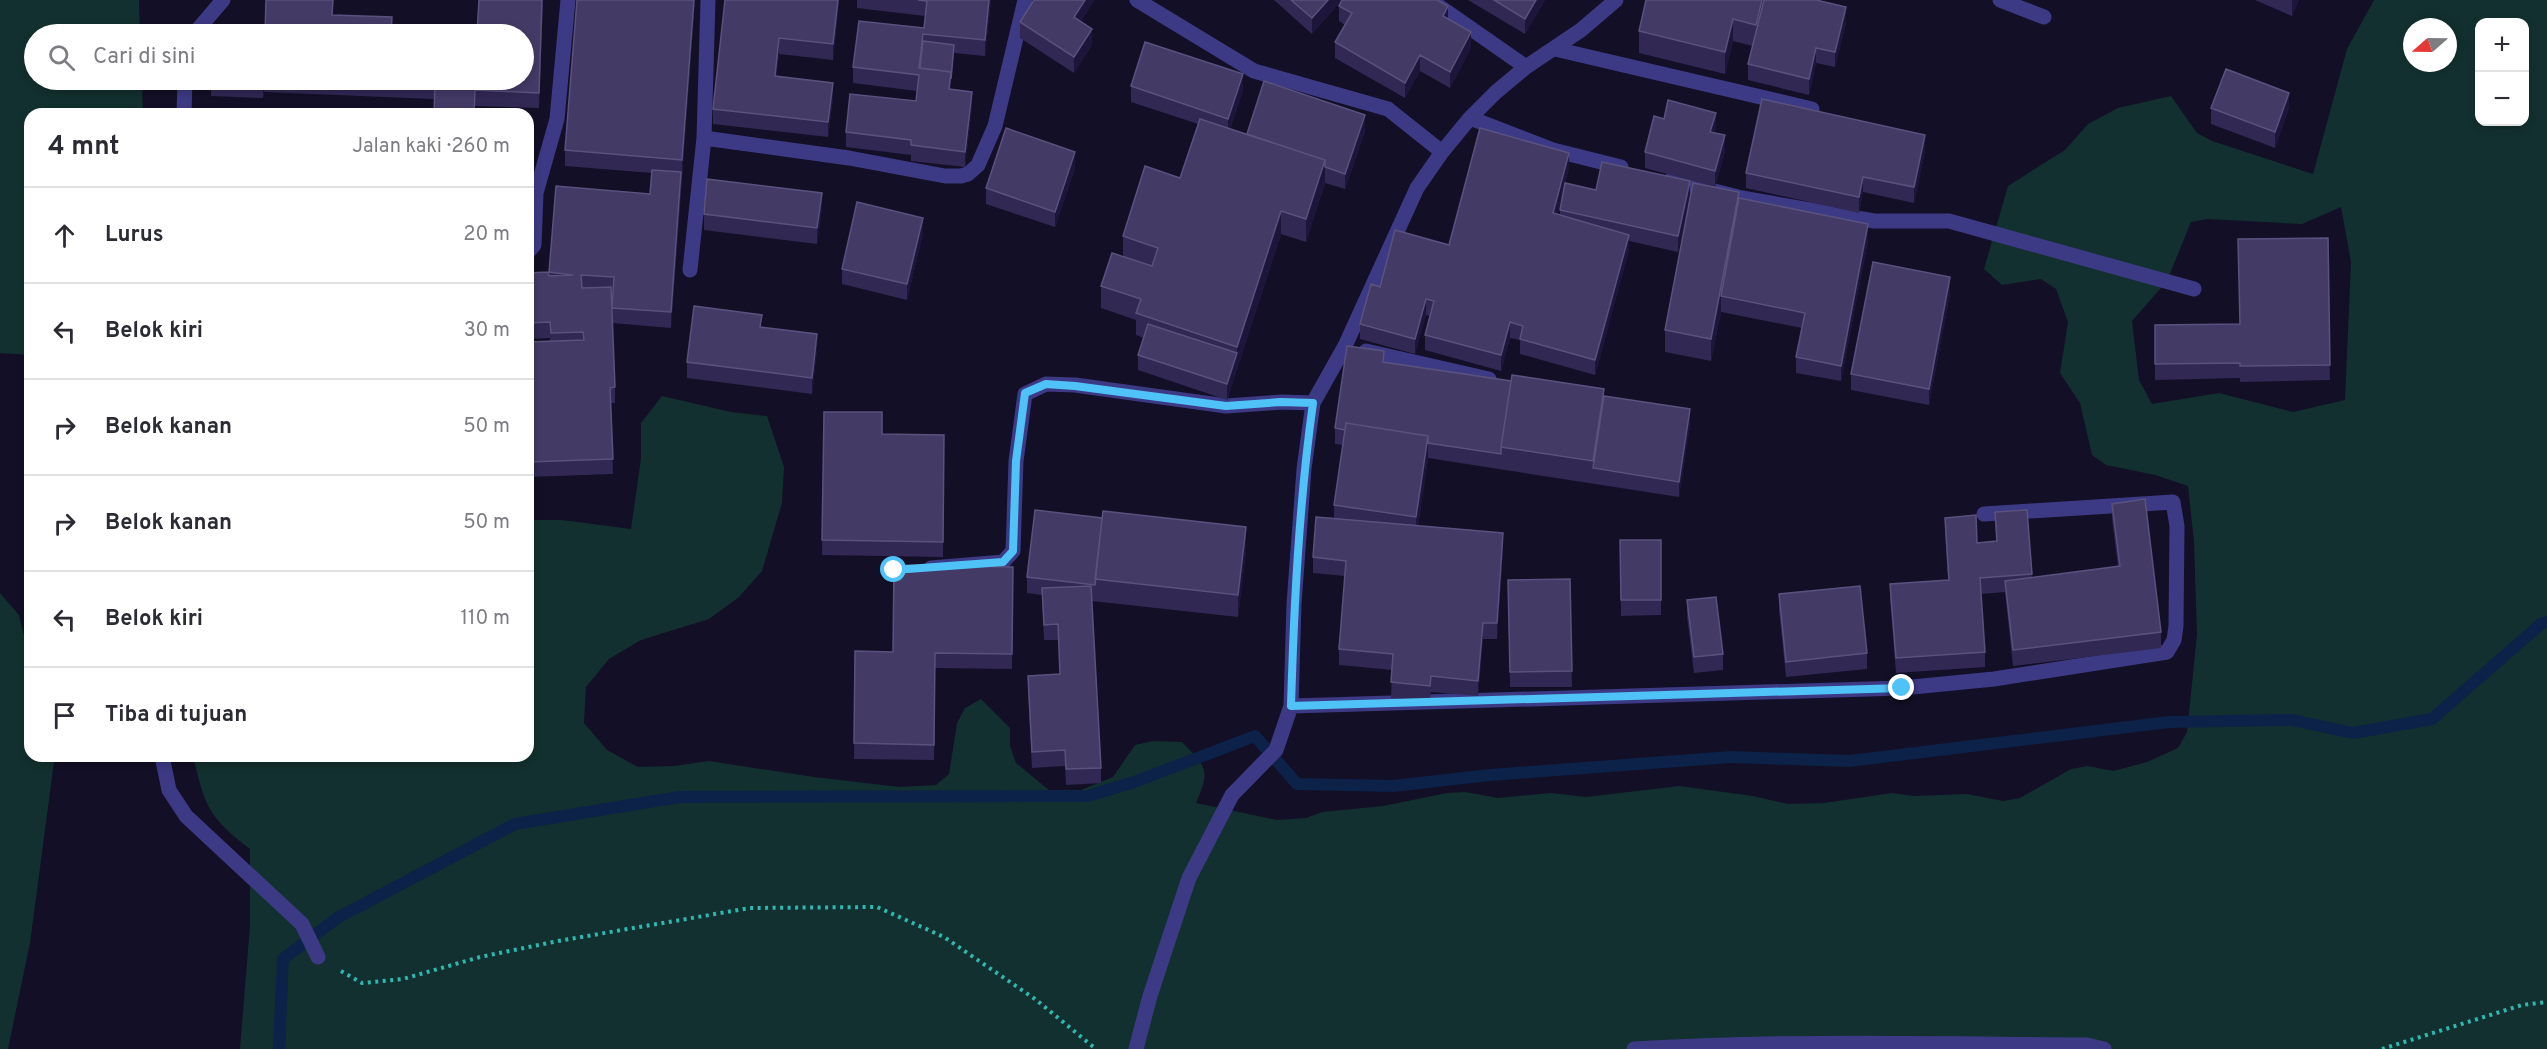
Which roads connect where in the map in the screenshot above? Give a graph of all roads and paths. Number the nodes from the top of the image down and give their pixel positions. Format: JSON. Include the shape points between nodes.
{"nodes":[{"id":1,"x":223,"y":0,"type":"edge"},
{"id":2,"x":568,"y":0,"type":"edge"},
{"id":3,"x":708,"y":0,"type":"edge"},
{"id":4,"x":1025,"y":0,"type":"edge"},
{"id":5,"x":1137,"y":0,"type":"edge"},
{"id":6,"x":1430,"y":0,"type":"edge"},
{"id":7,"x":1616,"y":0,"type":"edge"},
{"id":8,"x":2000,"y":0,"type":"edge"},
{"id":9,"x":2044,"y":17,"type":"dead end"},
{"id":10,"x":203,"y":24,"type":"edge"},
{"id":11,"x":1555,"y":49,"type":"junction"},
{"id":12,"x":1526,"y":67,"type":"junction"},
{"id":13,"x":185,"y":90,"type":"edge"},
{"id":14,"x":184,"y":108,"type":"edge"},
{"id":15,"x":1812,"y":109,"type":"edge"},
{"id":16,"x":1470,"y":118,"type":"junction"},
{"id":17,"x":704,"y":138,"type":"junction"},
{"id":18,"x":1442,"y":152,"type":"junction"},
{"id":19,"x":1631,"y":170,"type":"edge"},
{"id":20,"x":1653,"y":175,"type":"edge"},
{"id":21,"x":534,"y":245,"type":"edge"},
{"id":22,"x":690,"y":270,"type":"dead end"},
{"id":23,"x":2194,"y":289,"type":"dead end"},
{"id":24,"x":1345,"y":346,"type":"junction"},
{"id":25,"x":1503,"y":383,"type":"edge"},
{"id":26,"x":1313,"y":403,"type":"junction"},
{"id":27,"x":1984,"y":514,"type":"dead end"},
{"id":28,"x":916,"y":569,"type":"edge"},
{"id":29,"x":1291,"y":706,"type":"junction"},
{"id":30,"x":163,"y":762,"type":"edge"},
{"id":31,"x":318,"y":957,"type":"joint"},
{"id":32,"x":2547,"y":1002,"type":"edge"},
{"id":33,"x":1096,"y":1049,"type":"edge"},
{"id":34,"x":1136,"y":1049,"type":"edge"},
{"id":35,"x":1634,"y":1049,"type":"edge"},
{"id":36,"x":2104,"y":1049,"type":"edge"},
{"id":37,"x":2382,"y":1049,"type":"edge"}],
"edges":[{"from":1,"to":10,"type":"street"},
{"from":2,"to":21,"type":"street","via":[[557,119],[536,194]]},
{"from":3,"to":17,"type":"street"},
{"from":4,"to":17,"type":"street","via":[[995,126],[978,165],[968,174],[945,176]]},
{"from":5,"to":18,"type":"street","via":[[1254,71],[1388,109]]},
{"from":6,"to":12,"type":"street"},
{"from":7,"to":11,"type":"street"},
{"from":8,"to":9,"type":"street"},
{"from":11,"to":12,"type":"street"},
{"from":11,"to":15,"type":"street"},
{"from":12,"to":16,"type":"street"},
{"from":13,"to":14,"type":"street"},
{"from":16,"to":18,"type":"street"},
{"from":16,"to":19,"type":"street","via":[[1553,150]]},
{"from":17,"to":22,"type":"street"},
{"from":18,"to":24,"type":"street","via":[[1417,188]]},
{"from":20,"to":23,"type":"street","via":[[1742,198],[1874,221],[1949,221]]},
{"from":24,"to":25,"type":"street"},
{"from":24,"to":26,"type":"street"},
{"from":26,"to":28,"type":"street","via":[[1226,406],[1046,384],[1025,393],[1016,461],[1013,551],[1003,562]]},
{"from":26,"to":29,"type":"street","via":[[1294,604]]},
{"from":27,"to":29,"type":"street","via":[[2173,502],[2176,626],[2168,652],[1994,679],[1902,688]]},
{"from":29,"to":34,"type":"street","via":[[1276,750],[1238,789],[1189,878]]},
{"from":30,"to":31,"type":"street","via":[[169,790],[186,816],[302,924]]},
{"from":31,"to":33,"type":"path","via":[[362,983],[403,979],[558,940],[750,908],[877,907],[944,937],[1035,999]]},
{"from":32,"to":37,"type":"path","via":[[2522,1005]]},
{"from":35,"to":36,"type":"street","via":[[1897,1043],[2087,1045]]}]}
